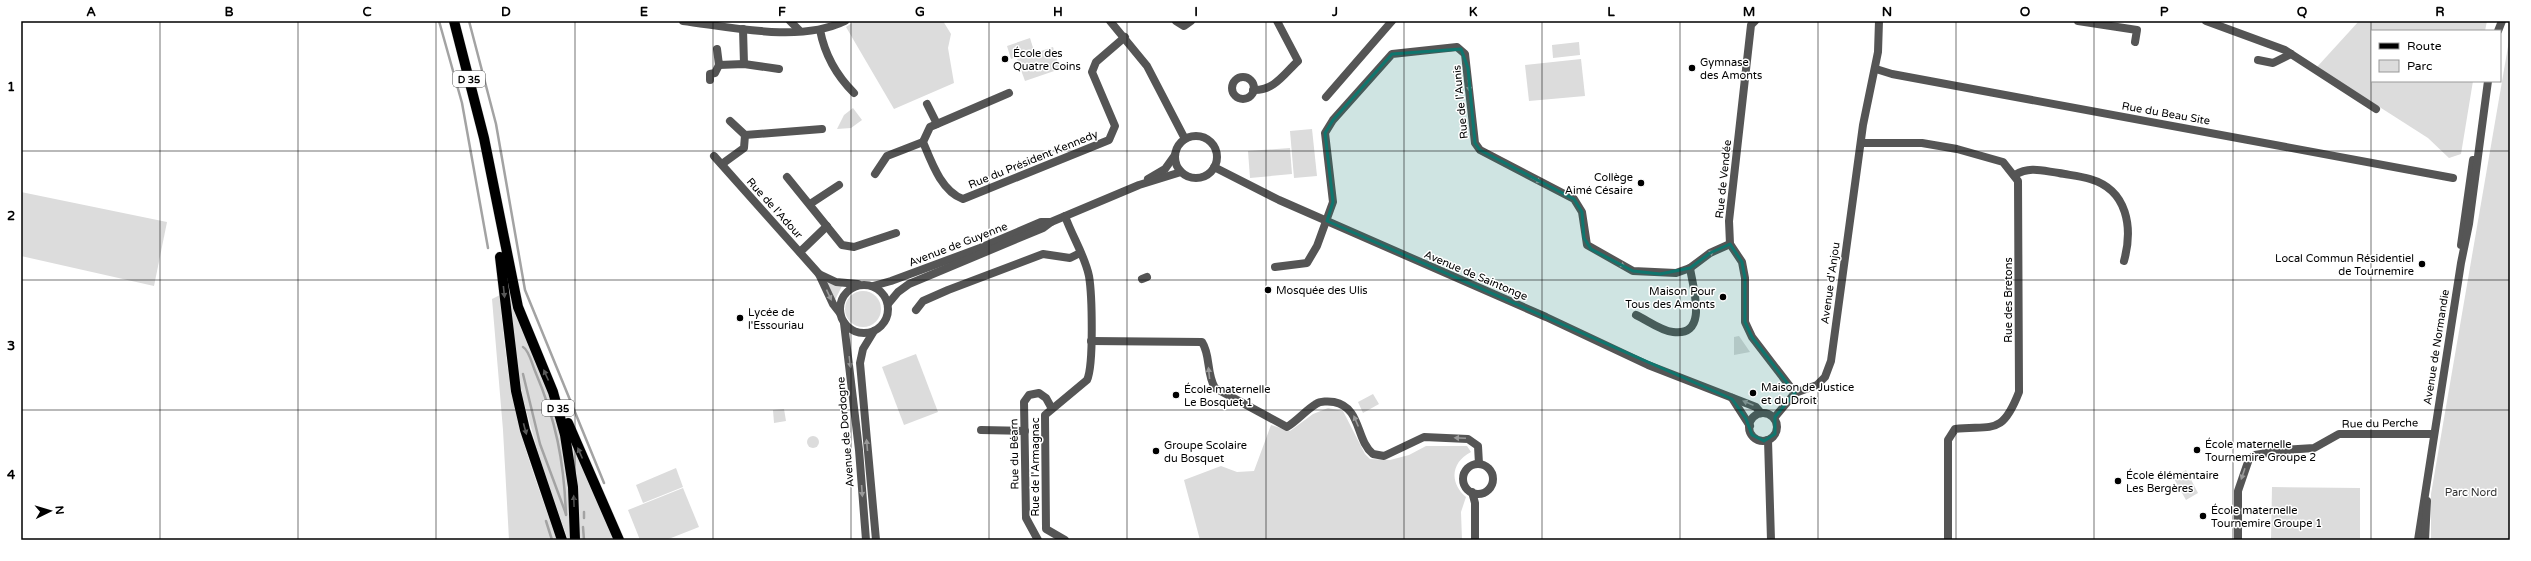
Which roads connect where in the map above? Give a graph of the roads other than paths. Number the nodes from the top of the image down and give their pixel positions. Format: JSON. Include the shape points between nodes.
{"nodes":[{"id":1,"x":454,"y":21,"type":"edge"},
{"id":2,"x":683,"y":21,"type":"edge"},
{"id":3,"x":790,"y":21,"type":"edge"},
{"id":4,"x":845,"y":21,"type":"edge"},
{"id":5,"x":1110,"y":21,"type":"edge"},
{"id":6,"x":1176,"y":21,"type":"edge"},
{"id":7,"x":1191,"y":21,"type":"edge"},
{"id":8,"x":1277,"y":21,"type":"edge"},
{"id":9,"x":1392,"y":21,"type":"edge"},
{"id":10,"x":1755,"y":21,"type":"edge"},
{"id":11,"x":1879,"y":21,"type":"edge"},
{"id":12,"x":2078,"y":21,"type":"edge"},
{"id":13,"x":2206,"y":21,"type":"edge"},
{"id":14,"x":743,"y":29,"type":"junction"},
{"id":15,"x":798,"y":30,"type":"junction"},
{"id":16,"x":820,"y":30,"type":"junction"},
{"id":17,"x":1125,"y":37,"type":"junction"},
{"id":18,"x":2135,"y":42,"type":"dead end"},
{"id":19,"x":717,"y":49,"type":"dead end"},
{"id":20,"x":2291,"y":54,"type":"junction"},
{"id":21,"x":2258,"y":60,"type":"dead end"},
{"id":22,"x":744,"y":64,"type":"junction"},
{"id":23,"x":719,"y":65,"type":"junction"},
{"id":24,"x":779,"y":69,"type":"dead end"},
{"id":25,"x":1876,"y":69,"type":"junction"},
{"id":26,"x":710,"y":80,"type":"dead end"},
{"id":27,"x":2488,"y":82,"type":"edge"},
{"id":28,"x":1253,"y":90,"type":"dead end"},
{"id":29,"x":854,"y":93,"type":"dead end"},
{"id":30,"x":1009,"y":93,"type":"dead end"},
{"id":31,"x":1326,"y":97,"type":"dead end"},
{"id":32,"x":927,"y":104,"type":"dead end"},
{"id":33,"x":2376,"y":109,"type":"dead end"},
{"id":34,"x":730,"y":121,"type":"dead end"},
{"id":35,"x":937,"y":124,"type":"junction"},
{"id":36,"x":822,"y":129,"type":"dead end"},
{"id":37,"x":745,"y":135,"type":"junction"},
{"id":38,"x":1185,"y":140,"type":"junction"},
{"id":39,"x":923,"y":142,"type":"junction"},
{"id":40,"x":1861,"y":143,"type":"junction"},
{"id":41,"x":1175,"y":155,"type":"junction"},
{"id":42,"x":714,"y":156,"type":"dead end"},
{"id":43,"x":722,"y":164,"type":"junction"},
{"id":44,"x":1214,"y":167,"type":"junction"},
{"id":45,"x":1181,"y":172,"type":"junction"},
{"id":46,"x":875,"y":174,"type":"dead end"},
{"id":47,"x":2015,"y":175,"type":"junction"},
{"id":48,"x":787,"y":177,"type":"dead end"},
{"id":49,"x":2453,"y":178,"type":"dead end"},
{"id":50,"x":839,"y":185,"type":"dead end"},
{"id":51,"x":1139,"y":185,"type":"junction"},
{"id":52,"x":494,"y":197,"type":"junction"},
{"id":53,"x":810,"y":204,"type":"junction"},
{"id":54,"x":1065,"y":216,"type":"junction"},
{"id":55,"x":1327,"y":221,"type":"junction"},
{"id":56,"x":1051,"y":222,"type":"junction"},
{"id":57,"x":827,"y":226,"type":"junction"},
{"id":58,"x":896,"y":233,"type":"dead end"},
{"id":59,"x":1730,"y":244,"type":"junction"},
{"id":60,"x":800,"y":252,"type":"junction"},
{"id":61,"x":1080,"y":253,"type":"junction"},
{"id":62,"x":2124,"y":261,"type":"dead end"},
{"id":63,"x":1275,"y":267,"type":"dead end"},
{"id":64,"x":1690,"y":268,"type":"junction"},
{"id":65,"x":819,"y":274,"type":"junction"},
{"id":66,"x":859,"y":285,"type":"junction"},
{"id":67,"x":872,"y":286,"type":"junction"},
{"id":68,"x":888,"y":304,"type":"junction"},
{"id":69,"x":916,"y":310,"type":"dead end"},
{"id":70,"x":840,"y":313,"type":"junction"},
{"id":71,"x":1636,"y":315,"type":"dead end"},
{"id":72,"x":844,"y":323,"type":"junction"},
{"id":73,"x":874,"y":331,"type":"junction"},
{"id":74,"x":1091,"y":341,"type":"junction"},
{"id":75,"x":553,"y":392,"type":"junction"},
{"id":76,"x":1795,"y":393,"type":"junction"},
{"id":77,"x":1732,"y":398,"type":"junction"},
{"id":78,"x":1051,"y":407,"type":"junction"},
{"id":79,"x":1761,"y":413,"type":"junction"},
{"id":80,"x":1774,"y":418,"type":"junction"},
{"id":81,"x":1750,"y":426,"type":"junction"},
{"id":82,"x":981,"y":430,"type":"dead end"},
{"id":83,"x":1025,"y":431,"type":"junction"},
{"id":84,"x":2433,"y":434,"type":"junction"},
{"id":85,"x":1768,"y":440,"type":"junction"},
{"id":86,"x":1479,"y":464,"type":"junction"},
{"id":87,"x":1472,"y":492,"type":"junction"},
{"id":88,"x":562,"y":540,"type":"edge"},
{"id":89,"x":575,"y":540,"type":"edge"},
{"id":90,"x":619,"y":540,"type":"edge"},
{"id":91,"x":866,"y":540,"type":"edge"},
{"id":92,"x":876,"y":540,"type":"edge"},
{"id":93,"x":1038,"y":540,"type":"edge"},
{"id":94,"x":1064,"y":540,"type":"edge"},
{"id":95,"x":1476,"y":540,"type":"edge"},
{"id":96,"x":1771,"y":540,"type":"edge"},
{"id":97,"x":1948,"y":540,"type":"edge"},
{"id":98,"x":2238,"y":540,"type":"edge"},
{"id":99,"x":2418,"y":540,"type":"edge"},
{"id":100,"x":2425,"y":540,"type":"edge"}],
"edges":[{"from":1,"to":52,"type":"main road","number":"D 35","via":[[484,138]]},
{"from":2,"to":14,"type":"street"},
{"from":3,"to":15,"type":"street"},
{"from":4,"to":16,"type":"street"},
{"from":5,"to":17,"type":"street"},
{"from":6,"to":7,"type":"street","via":[[1184,26]]},
{"from":8,"to":28,"type":"street","via":[[1298,61],[1271,87]]},
{"from":9,"to":31,"type":"street"},
{"from":10,"to":59,"type":"street","name":"Rue de Vendée","via":[[1751,25],[1728,221]]},
{"from":11,"to":25,"type":"street","name":"Avenue d'Anjou","via":[[1880,38]]},
{"from":12,"to":18,"type":"street","via":[[2137,30]]},
{"from":13,"to":20,"type":"street"},
{"from":14,"to":15,"type":"street"},
{"from":14,"to":22,"type":"street"},
{"from":15,"to":16,"type":"street"},
{"from":16,"to":29,"type":"street","via":[[830,64]]},
{"from":17,"to":38,"type":"street","via":[[1147,66]]},
{"from":17,"to":39,"type":"street","name":"Rue du Président Kennedy","via":[[1096,62],[1092,72],[1115,126],[1109,140],[962,199],[955,196],[937,175]]},
{"from":19,"to":23,"type":"street"},
{"from":20,"to":21,"type":"street","via":[[2273,63]]},
{"from":20,"to":33,"type":"street"},
{"from":22,"to":23,"type":"street"},
{"from":22,"to":24,"type":"street"},
{"from":23,"to":26,"type":"street","via":[[716,73],[710,74]]},
{"from":25,"to":40,"type":"street","name":"Avenue d'Anjou"},
{"from":25,"to":49,"type":"street","name":"Rue du Beau Site"},
{"from":27,"to":84,"type":"street","name":"Avenue de Normandie","via":[[2469,224]]},
{"from":30,"to":35,"type":"street"},
{"from":32,"to":35,"type":"street"},
{"from":34,"to":37,"type":"street"},
{"from":35,"to":39,"type":"street","via":[[930,127]]},
{"from":36,"to":37,"type":"street"},
{"from":37,"to":43,"type":"street","via":[[744,148]]},
{"from":38,"to":41,"type":"street"},
{"from":38,"to":44,"type":"street","via":[[1202,138],[1212,144],[1216,156]]},
{"from":39,"to":46,"type":"street","via":[[887,156]]},
{"from":40,"to":47,"type":"street","via":[[1922,143],[1957,149],[2003,162]]},
{"from":40,"to":76,"type":"street","name":"Avenue d'Anjou","via":[[1831,361],[1825,376],[1817,385]]},
{"from":41,"to":45,"type":"street"},
{"from":41,"to":51,"type":"street","name":"Avenue de Guyenne","via":[[1164,168]]},
{"from":42,"to":43,"type":"street","name":"Rue de l'Adour"},
{"from":43,"to":60,"type":"street","name":"Rue de l'Adour"},
{"from":44,"to":45,"type":"street","via":[[1199,178],[1192,178]]},
{"from":44,"to":55,"type":"street","name":"Avenue de Saintonge"},
{"from":45,"to":51,"type":"street","name":"Avenue de Guyenne"},
{"from":47,"to":62,"type":"street","via":[[2023,170],[2033,169],[2089,178],[2109,188],[2121,203],[2128,222],[2128,244]]},
{"from":47,"to":97,"type":"street","name":"Rue des Bretons","via":[[2019,191],[2019,392],[2015,403],[1998,425],[1992,428],[1955,429],[1948,440]]},
{"from":48,"to":53,"type":"street"},
{"from":50,"to":53,"type":"street"},
{"from":51,"to":54,"type":"street","name":"Avenue de Guyenne"},
{"from":75,"to":52,"type":"main road","number":"D 35","one_way":true,"via":[[518,307]]},
{"from":52,"to":88,"type":"main road","number":"D 35","one_way":true,"via":[[516,391],[525,430]]},
{"from":53,"to":57,"type":"street"},
{"from":54,"to":56,"type":"street","name":"Avenue de Guyenne"},
{"from":54,"to":61,"type":"street","name":"Rue de l'Armagnac"},
{"from":55,"to":63,"type":"street","name":"Rue de l'Aunis","via":[[1307,263]]},
{"from":55,"to":64,"type":"street","name":"Rue de l'Aunis","one_way":true,"via":[[1333,202],[1325,133],[1333,120],[1392,54],[1461,49],[1465,54],[1468,68],[1475,140],[1480,150],[1574,199],[1582,212],[1584,238],[1591,249],[1633,271],[1660,274],[1676,273]]},
{"from":55,"to":77,"type":"street","name":"Avenue de Saintonge","via":[[1546,317],[1648,365]]},
{"from":56,"to":67,"type":"street","name":"Avenue de Guyenne","via":[[1040,222],[980,248]]},
{"from":56,"to":68,"type":"street","name":"Avenue de Guyenne","via":[[1043,228],[909,284]]},
{"from":57,"to":58,"type":"street","via":[[842,246],[854,247]]},
{"from":57,"to":60,"type":"street"},
{"from":64,"to":59,"type":"street","name":"Rue de l'Aunis","one_way":true,"via":[[1710,253]]},
{"from":59,"to":76,"type":"street","name":"Rue de Vendée","via":[[1742,262],[1745,278],[1745,322],[1752,337]]},
{"from":60,"to":65,"type":"street","name":"Rue de l'Adour"},
{"from":61,"to":69,"type":"street","via":[[1070,258],[1043,254],[922,301]]},
{"from":61,"to":74,"type":"street","name":"Rue de l'Armagnac","via":[[1089,275]]},
{"from":64,"to":71,"type":"street","via":[[1696,320],[1692,328],[1683,332],[1672,332]]},
{"from":65,"to":66,"type":"street","name":"Rue de l'Adour","via":[[836,282]]},
{"from":65,"to":70,"type":"street","name":"Rue de l'Adour","one_way":true},
{"from":66,"to":67,"type":"street"},
{"from":66,"to":70,"type":"street","via":[[846,292]]},
{"from":67,"to":68,"type":"street","via":[[885,296]]},
{"from":68,"to":73,"type":"street","via":[[884,322]]},
{"from":70,"to":72,"type":"street"},
{"from":72,"to":73,"type":"street","via":[[858,332]]},
{"from":72,"to":91,"type":"street","name":"Avenue de Dordogne","one_way":true,"via":[[859,450]]},
{"from":92,"to":73,"type":"street","name":"Avenue de Dordogne","one_way":true,"via":[[860,363],[863,350]]},
{"from":74,"to":78,"type":"street","name":"Rue de l'Armagnac","via":[[1091,372],[1087,380]]},
{"from":86,"to":74,"type":"street","one_way":true,"via":[[1478,446],[1468,438],[1424,437],[1384,456],[1372,454],[1364,443],[1352,411],[1340,403],[1330,401],[1317,403],[1287,427],[1215,388],[1210,380],[1206,349],[1202,342]]},
{"from":89,"to":75,"type":"main road","number":"D 35","one_way":true,"via":[[571,464],[566,435]]},
{"from":90,"to":75,"type":"main road","one_way":true},
{"from":76,"to":80,"type":"street","name":"Avenue d'Anjou"},
{"from":79,"to":77,"type":"street","name":"Avenue de Saintonge","one_way":true,"via":[[1756,406]]},
{"from":77,"to":81,"type":"street"},
{"from":78,"to":83,"type":"street","name":"Rue du Béarn","via":[[1046,398],[1039,393],[1029,395],[1024,402]]},
{"from":78,"to":94,"type":"street","name":"Rue de l'Armagnac","via":[[1045,415],[1046,529]]},
{"from":79,"to":80,"type":"street"},
{"from":79,"to":81,"type":"street","via":[[1753,418]]},
{"from":80,"to":85,"type":"street","via":[[1777,430]]},
{"from":81,"to":85,"type":"street","via":[[1755,438]]},
{"from":82,"to":83,"type":"street"},
{"from":83,"to":93,"type":"street","name":"Rue du Béarn","via":[[1026,518]]},
{"from":84,"to":98,"type":"street","name":"Rue du Perche","one_way":true,"via":[[2339,434],[2314,448],[2255,455],[2249,459],[2238,491]]},
{"from":84,"to":99,"type":"street","name":"Avenue de Normandie"},
{"from":84,"to":100,"type":"street","name":"Avenue de Normandie"},
{"from":85,"to":96,"type":"street"},
{"from":86,"to":87,"type":"street","via":[[1470,466],[1464,473],[1463,482]]},
{"from":86,"to":87,"type":"street","via":[[1491,472],[1492,482],[1487,491]]},
{"from":87,"to":95,"type":"street","via":[[1475,503]]}]}
